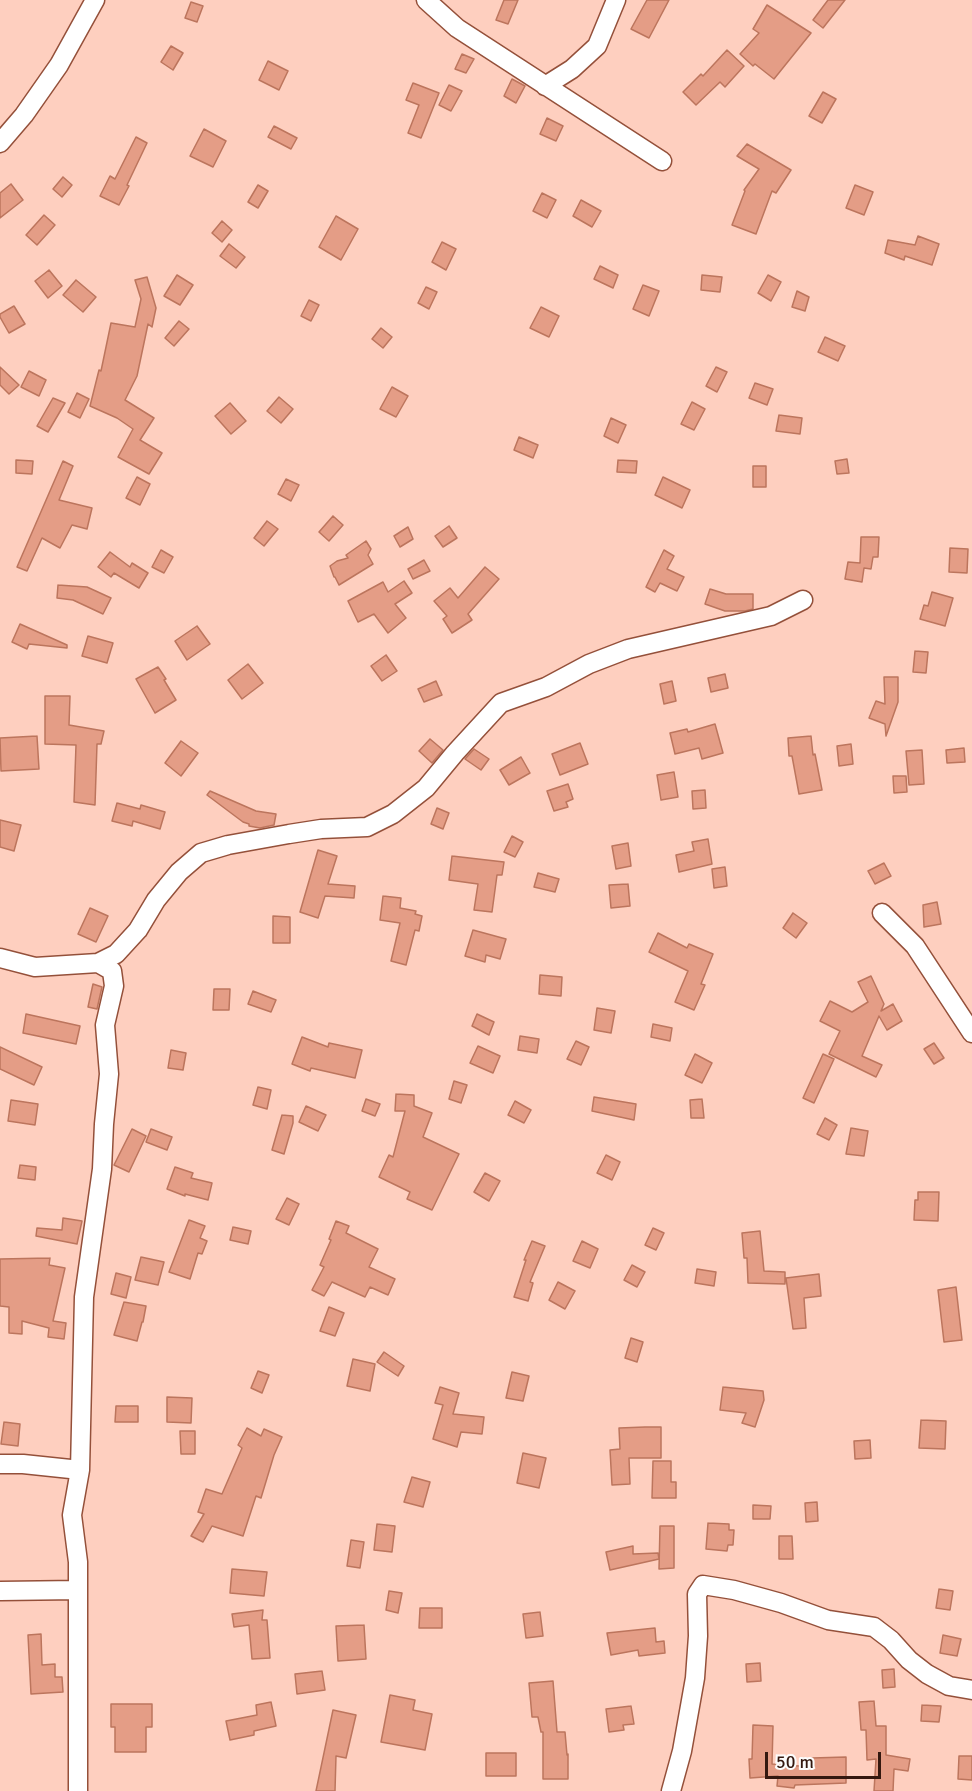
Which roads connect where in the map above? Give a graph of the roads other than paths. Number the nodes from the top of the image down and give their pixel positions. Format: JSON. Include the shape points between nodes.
{"nodes":[{"id":1,"x":94,"y":0,"type":"edge"},
{"id":2,"x":426,"y":0,"type":"edge"},
{"id":3,"x":616,"y":0,"type":"edge"},
{"id":4,"x":545,"y":86,"type":"junction"},
{"id":5,"x":0,"y":143,"type":"edge"},
{"id":6,"x":662,"y":161,"type":"dead end"},
{"id":7,"x":803,"y":600,"type":"dead end"},
{"id":8,"x":882,"y":913,"type":"dead end"},
{"id":9,"x":0,"y":958,"type":"edge"},
{"id":10,"x":98,"y":963,"type":"junction"},
{"id":11,"x":972,"y":1033,"type":"edge"},
{"id":12,"x":0,"y":1464,"type":"edge"},
{"id":13,"x":80,"y":1470,"type":"junction"},
{"id":14,"x":78,"y":1590,"type":"junction"},
{"id":15,"x":0,"y":1592,"type":"edge"},
{"id":16,"x":972,"y":1690,"type":"edge"},
{"id":17,"x":78,"y":1791,"type":"edge"},
{"id":18,"x":671,"y":1791,"type":"edge"}],
"edges":[{"from":1,"to":5,"type":"street","via":[[59,64]]},
{"from":2,"to":4,"type":"street","via":[[457,28]]},
{"from":3,"to":4,"type":"street","via":[[597,46]]},
{"from":4,"to":6,"type":"street"},
{"from":7,"to":10,"type":"street","via":[[771,616],[628,649],[501,703],[426,788],[393,814],[367,827],[289,834],[228,844],[201,854],[179,872],[116,954]]},
{"from":8,"to":11,"type":"street","via":[[915,946]]},
{"from":9,"to":10,"type":"street","via":[[35,967]]},
{"from":10,"to":13,"type":"street","via":[[112,971],[114,986],[105,1025],[109,1074],[102,1169],[84,1297]]},
{"from":12,"to":13,"type":"street"},
{"from":13,"to":14,"type":"street","via":[[72,1515]]},
{"from":14,"to":15,"type":"street"},
{"from":14,"to":17,"type":"street"},
{"from":16,"to":18,"type":"street","via":[[949,1686],[927,1674],[874,1626],[828,1620],[753,1595],[703,1585],[697,1594],[694,1678]]}]}
